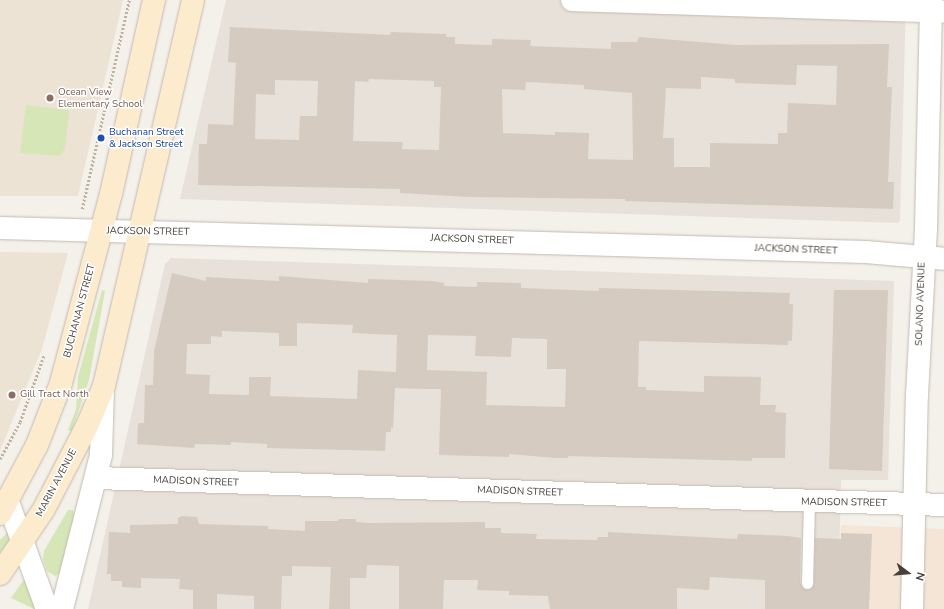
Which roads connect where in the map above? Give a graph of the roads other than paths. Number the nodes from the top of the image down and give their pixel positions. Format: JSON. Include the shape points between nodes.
{"nodes":[{"id":1,"x":154,"y":0,"type":"edge"},
{"id":2,"x":193,"y":0,"type":"edge"},
{"id":3,"x":572,"y":0,"type":"edge"},
{"id":4,"x":935,"y":8,"type":"edge"},
{"id":5,"x":0,"y":228,"type":"edge"},
{"id":6,"x":101,"y":231,"type":"junction"},
{"id":7,"x":140,"y":231,"type":"junction"},
{"id":8,"x":933,"y":258,"type":"edge"},
{"id":9,"x":104,"y":386,"type":"junction"},
{"id":10,"x":96,"y":478,"type":"junction"},
{"id":11,"x":809,"y":502,"type":"junction"},
{"id":12,"x":915,"y":504,"type":"junction"},
{"id":13,"x":944,"y":505,"type":"edge"},
{"id":14,"x":4,"y":508,"type":"edge"},
{"id":15,"x":23,"y":542,"type":"junction"},
{"id":16,"x":0,"y":574,"type":"edge"},
{"id":17,"x":807,"y":583,"type":"dead end"},
{"id":18,"x":47,"y":609,"type":"edge"},
{"id":19,"x":62,"y":609,"type":"edge"},
{"id":20,"x":912,"y":609,"type":"edge"}],
"edges":[{"from":1,"to":6,"type":"main road","name":"BUCHANAN STREET"},
{"from":2,"to":7,"type":"main road"},
{"from":3,"to":4,"type":"street"},
{"from":4,"to":8,"type":"street","name":"SOLANO AVENUE","via":[[926,228]]},
{"from":5,"to":6,"type":"street","name":"JACKSON STREET"},
{"from":6,"to":7,"type":"street","name":"JACKSON STREET"},
{"from":6,"to":14,"type":"main road","name":"BUCHANAN STREET","via":[[58,390],[37,445]]},
{"from":7,"to":8,"type":"street","name":"JACKSON STREET","via":[[866,252]]},
{"from":7,"to":9,"type":"main road"},
{"from":8,"to":12,"type":"street","name":"SOLANO AVENUE"},
{"from":9,"to":10,"type":"street","via":[[101,455]]},
{"from":9,"to":15,"type":"main road","name":"MARIN AVENUE","via":[[72,456]]},
{"from":10,"to":11,"type":"street","name":"MADISON STREET"},
{"from":10,"to":19,"type":"street"},
{"from":11,"to":12,"type":"street","name":"MADISON STREET"},
{"from":11,"to":17,"type":"lane"},
{"from":12,"to":13,"type":"street","name":"MADISON STREET"},
{"from":12,"to":20,"type":"street","name":"SOLANO AVENUE"},
{"from":14,"to":15,"type":"street","name":"BUCHANAN STREET"},
{"from":15,"to":16,"type":"main road","name":"MARIN AVENUE"},
{"from":15,"to":18,"type":"street","name":"BUCHANAN STREET"}]}
